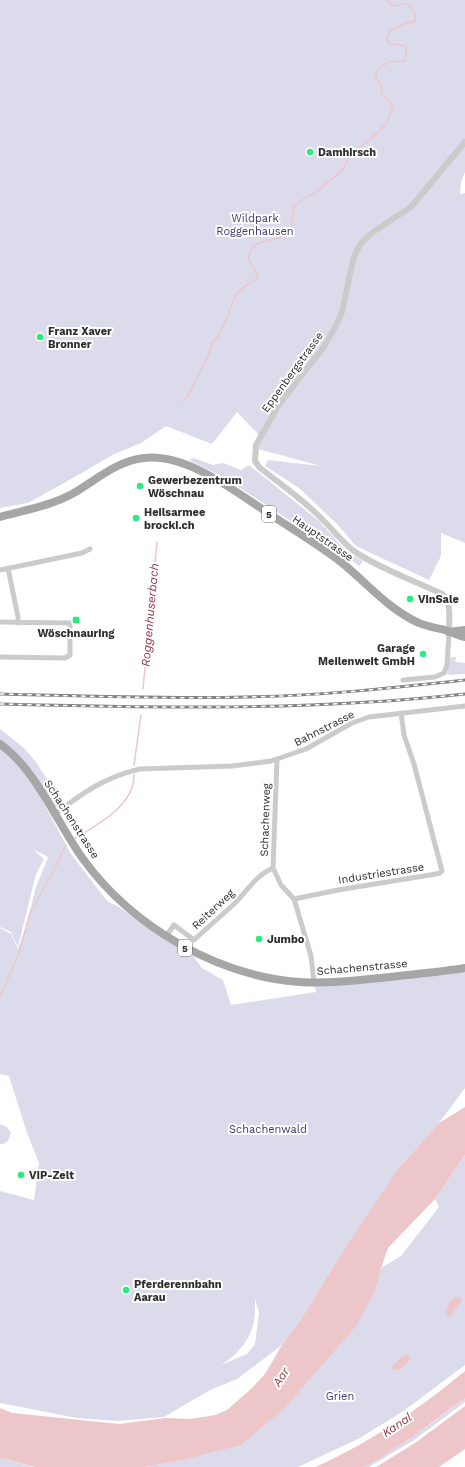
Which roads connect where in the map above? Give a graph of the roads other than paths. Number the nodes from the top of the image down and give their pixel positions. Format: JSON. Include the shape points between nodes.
{"nodes":[{"id":1,"x":465,"y":142,"type":"edge"},
{"id":2,"x":0,"y":517,"type":"edge"},
{"id":3,"x":90,"y":549,"type":"dead end"},
{"id":4,"x":8,"y":568,"type":"junction"},
{"id":5,"x":0,"y":570,"type":"edge"},
{"id":6,"x":0,"y":622,"type":"edge"},
{"id":7,"x":18,"y":622,"type":"junction"},
{"id":8,"x":465,"y":630,"type":"edge"},
{"id":9,"x":449,"y":632,"type":"junction"},
{"id":10,"x":465,"y":637,"type":"edge"},
{"id":11,"x":0,"y":657,"type":"edge"},
{"id":12,"x":403,"y":680,"type":"dead end"},
{"id":13,"x":465,"y":706,"type":"edge"},
{"id":14,"x":401,"y":713,"type":"junction"},
{"id":15,"x":0,"y":744,"type":"edge"},
{"id":16,"x":277,"y":759,"type":"junction"},
{"id":17,"x":54,"y":815,"type":"junction"},
{"id":18,"x":273,"y":868,"type":"junction"},
{"id":19,"x":294,"y":899,"type":"junction"},
{"id":20,"x":166,"y":936,"type":"junction"},
{"id":21,"x":465,"y":968,"type":"edge"},
{"id":22,"x":314,"y":982,"type":"junction"}],
"edges":[{"from":1,"to":9,"type":"street","name":"Eppenbergstrasse","via":[[411,207],[376,230],[358,246],[342,312],[336,326],[323,348],[278,406],[256,445],[255,454],[255,461],[259,467],[310,507],[340,540],[388,569],[442,594],[447,602]]},
{"from":2,"to":9,"type":"main road","name":"Hauptstrasse","number":"5","via":[[72,494],[112,468],[133,460],[153,457],[168,459],[200,470],[218,480],[327,552],[401,614],[425,626]]},
{"from":3,"to":4,"type":"street","via":[[82,553]]},
{"from":4,"to":5,"type":"street"},
{"from":4,"to":7,"type":"street"},
{"from":6,"to":7,"type":"street"},
{"from":7,"to":11,"type":"street","via":[[70,623],[70,655],[65,658]]},
{"from":8,"to":9,"type":"main road","name":"Hauptstrasse","number":"5"},
{"from":9,"to":10,"type":"main road","name":"Hauptstrasse","number":"5"},
{"from":9,"to":12,"type":"street","via":[[447,665],[444,673],[437,677]]},
{"from":13,"to":14,"type":"street","name":"Bahnstrasse"},
{"from":14,"to":16,"type":"street","name":"Bahnstrasse","via":[[376,716],[352,723],[306,749]]},
{"from":14,"to":19,"type":"street","name":"Industriestrasse","via":[[404,735],[414,764],[441,872]]},
{"from":15,"to":17,"type":"main road","name":"Schachenstrasse","number":"5","via":[[28,771]]},
{"from":16,"to":17,"type":"street","name":"Bahnstrasse","via":[[232,766],[140,770],[116,776]]},
{"from":16,"to":18,"type":"street","name":"Schachenweg"},
{"from":17,"to":20,"type":"main road","name":"Schachenstrasse","number":"5","via":[[83,860],[107,888]]},
{"from":18,"to":19,"type":"street","name":"Schachenweg","via":[[281,885]]},
{"from":18,"to":20,"type":"street","name":"Reiterweg","via":[[257,877],[234,903],[194,940],[174,925]]},
{"from":19,"to":22,"type":"street","via":[[311,956]]},
{"from":20,"to":22,"type":"main road","name":"Schachenstrasse","number":"5","via":[[201,956],[243,971],[283,980]]},
{"from":21,"to":22,"type":"main road","name":"Schachenstrasse","number":"5","via":[[339,982]]}]}
